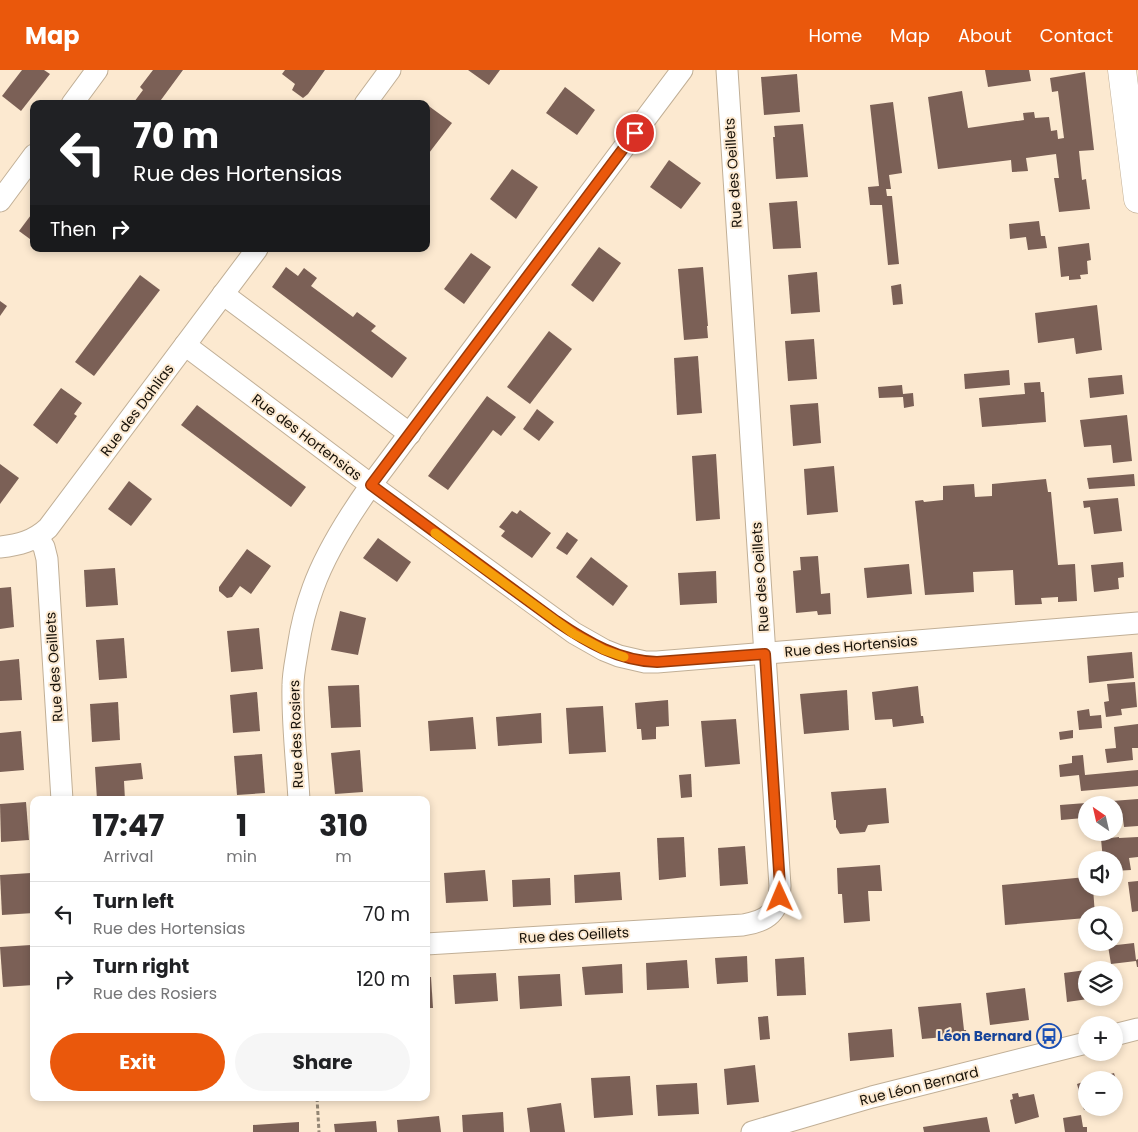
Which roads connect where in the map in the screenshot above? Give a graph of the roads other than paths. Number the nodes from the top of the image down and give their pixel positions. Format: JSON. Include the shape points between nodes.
{"nodes":[{"id":1,"x":97,"y":70,"type":"edge"},
{"id":2,"x":390,"y":70,"type":"edge"},
{"id":3,"x":682,"y":70,"type":"edge"},
{"id":4,"x":727,"y":70,"type":"edge"},
{"id":5,"x":1122,"y":70,"type":"edge"},
{"id":6,"x":75,"y":100,"type":"edge"},
{"id":7,"x":368,"y":100,"type":"edge"},
{"id":8,"x":30,"y":160,"type":"edge"},
{"id":9,"x":1138,"y":199,"type":"edge"},
{"id":10,"x":0,"y":201,"type":"edge"},
{"id":11,"x":256,"y":252,"type":"edge"},
{"id":12,"x":223,"y":294,"type":"junction"},
{"id":13,"x":185,"y":345,"type":"junction"},
{"id":14,"x":410,"y":434,"type":"junction"},
{"id":15,"x":371,"y":485,"type":"junction"},
{"id":16,"x":37,"y":537,"type":"junction"},
{"id":17,"x":0,"y":547,"type":"edge"},
{"id":18,"x":1138,"y":623,"type":"edge"},
{"id":19,"x":765,"y":654,"type":"junction"},
{"id":20,"x":62,"y":796,"type":"edge"},
{"id":21,"x":299,"y":796,"type":"edge"},
{"id":22,"x":430,"y":944,"type":"edge"},
{"id":23,"x":1138,"y":1029,"type":"edge"},
{"id":24,"x":1123,"y":1033,"type":"edge"},
{"id":25,"x":1078,"y":1044,"type":"edge"},
{"id":26,"x":752,"y":1132,"type":"edge"}],
"edges":[{"from":1,"to":6,"type":"street"},
{"from":2,"to":7,"type":"street"},
{"from":3,"to":14,"type":"street","name":"Rue des Rosiers"},
{"from":4,"to":19,"type":"street","name":"Rue des Oeillets"},
{"from":5,"to":9,"type":"main road"},
{"from":8,"to":10,"type":"street"},
{"from":11,"to":12,"type":"street","name":"Rue des Dahlias"},
{"from":12,"to":13,"type":"street","name":"Rue des Dahlias"},
{"from":12,"to":14,"type":"street"},
{"from":13,"to":15,"type":"street","name":"Rue des Hortensias"},
{"from":13,"to":16,"type":"street","name":"Rue des Dahlias","via":[[48,528]]},
{"from":14,"to":15,"type":"street","name":"Rue des Rosiers"},
{"from":15,"to":19,"type":"street","name":"Rue des Hortensias","via":[[574,634],[604,650],[645,662]]},
{"from":15,"to":21,"type":"street","name":"Rue des Rosiers","via":[[342,528],[322,567],[302,624],[293,684]]},
{"from":16,"to":17,"type":"street","name":"Rue des Dahlias"},
{"from":16,"to":20,"type":"street","name":"Rue des Oeillets","via":[[47,559]]},
{"from":18,"to":19,"type":"street","name":"Rue des Hortensias"},
{"from":19,"to":22,"type":"street","name":"Rue des Oeillets","via":[[780,886],[777,905],[768,917],[743,924]]},
{"from":23,"to":24,"type":"street"},
{"from":25,"to":26,"type":"street","name":"Rue Léon Bernard","via":[[872,1097]]}]}
